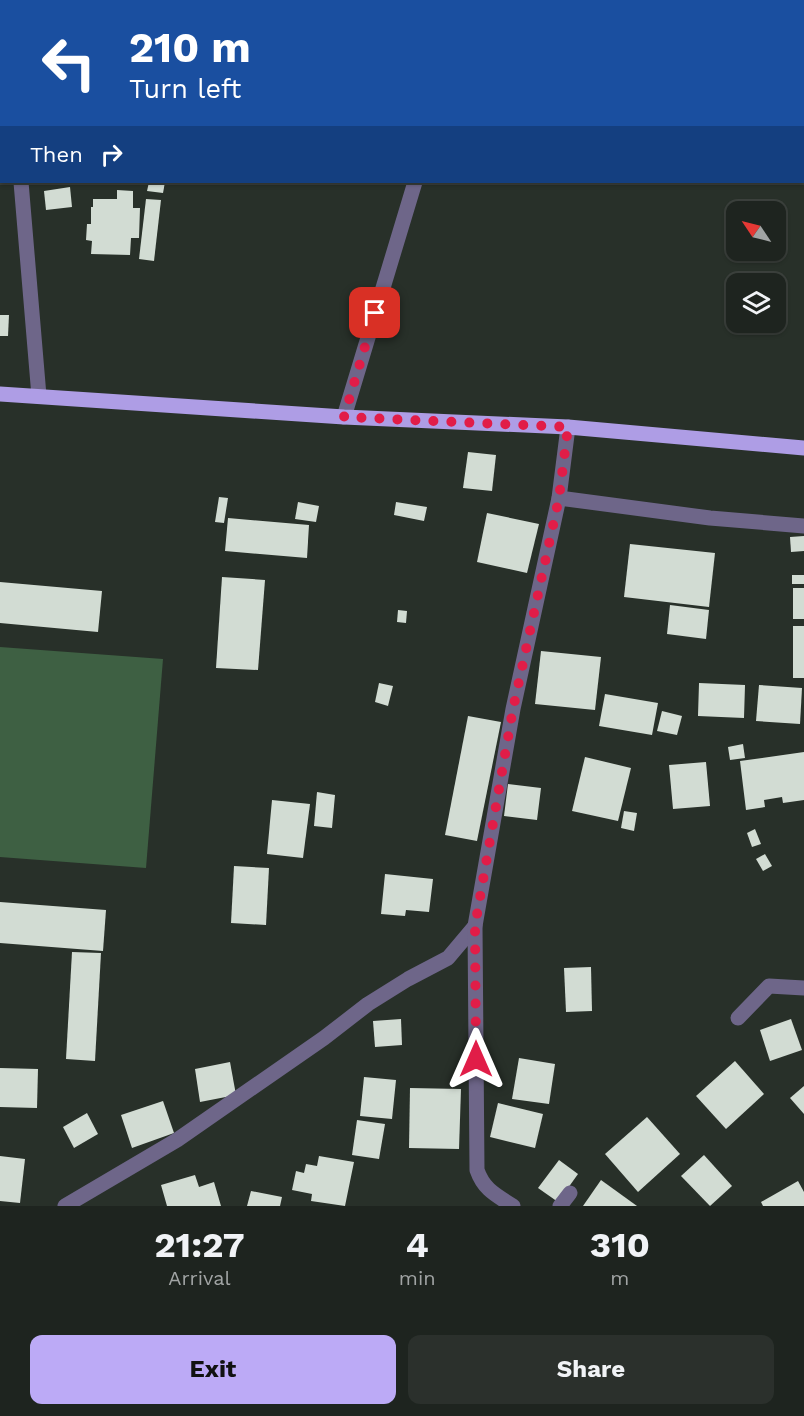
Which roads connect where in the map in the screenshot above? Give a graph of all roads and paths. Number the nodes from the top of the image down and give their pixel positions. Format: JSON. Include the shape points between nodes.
{"nodes":[{"id":1,"x":21,"y":183,"type":"edge"},
{"id":2,"x":415,"y":183,"type":"edge"},
{"id":3,"x":0,"y":394,"type":"edge"},
{"id":4,"x":39,"y":396,"type":"junction"},
{"id":5,"x":344,"y":417,"type":"junction"},
{"id":6,"x":568,"y":427,"type":"junction"},
{"id":7,"x":804,"y":448,"type":"edge"},
{"id":8,"x":559,"y":498,"type":"junction"},
{"id":9,"x":804,"y":526,"type":"edge"},
{"id":10,"x":475,"y":926,"type":"junction"},
{"id":11,"x":804,"y":988,"type":"edge"},
{"id":12,"x":738,"y":1018,"type":"dead end"},
{"id":13,"x":65,"y":1206,"type":"edge"},
{"id":14,"x":513,"y":1206,"type":"edge"}],
"edges":[{"from":1,"to":4,"type":"street"},
{"from":2,"to":5,"type":"street"},
{"from":3,"to":4,"type":"main road"},
{"from":4,"to":5,"type":"main road"},
{"from":5,"to":6,"type":"main road"},
{"from":6,"to":7,"type":"main road"},
{"from":6,"to":8,"type":"street"},
{"from":8,"to":9,"type":"street"},
{"from":8,"to":10,"type":"street","via":[[513,709]]},
{"from":10,"to":13,"type":"street","via":[[448,958],[368,1004],[177,1140]]},
{"from":10,"to":14,"type":"street","via":[[477,1170],[489,1191]]},
{"from":11,"to":12,"type":"street","via":[[769,986]]}]}
